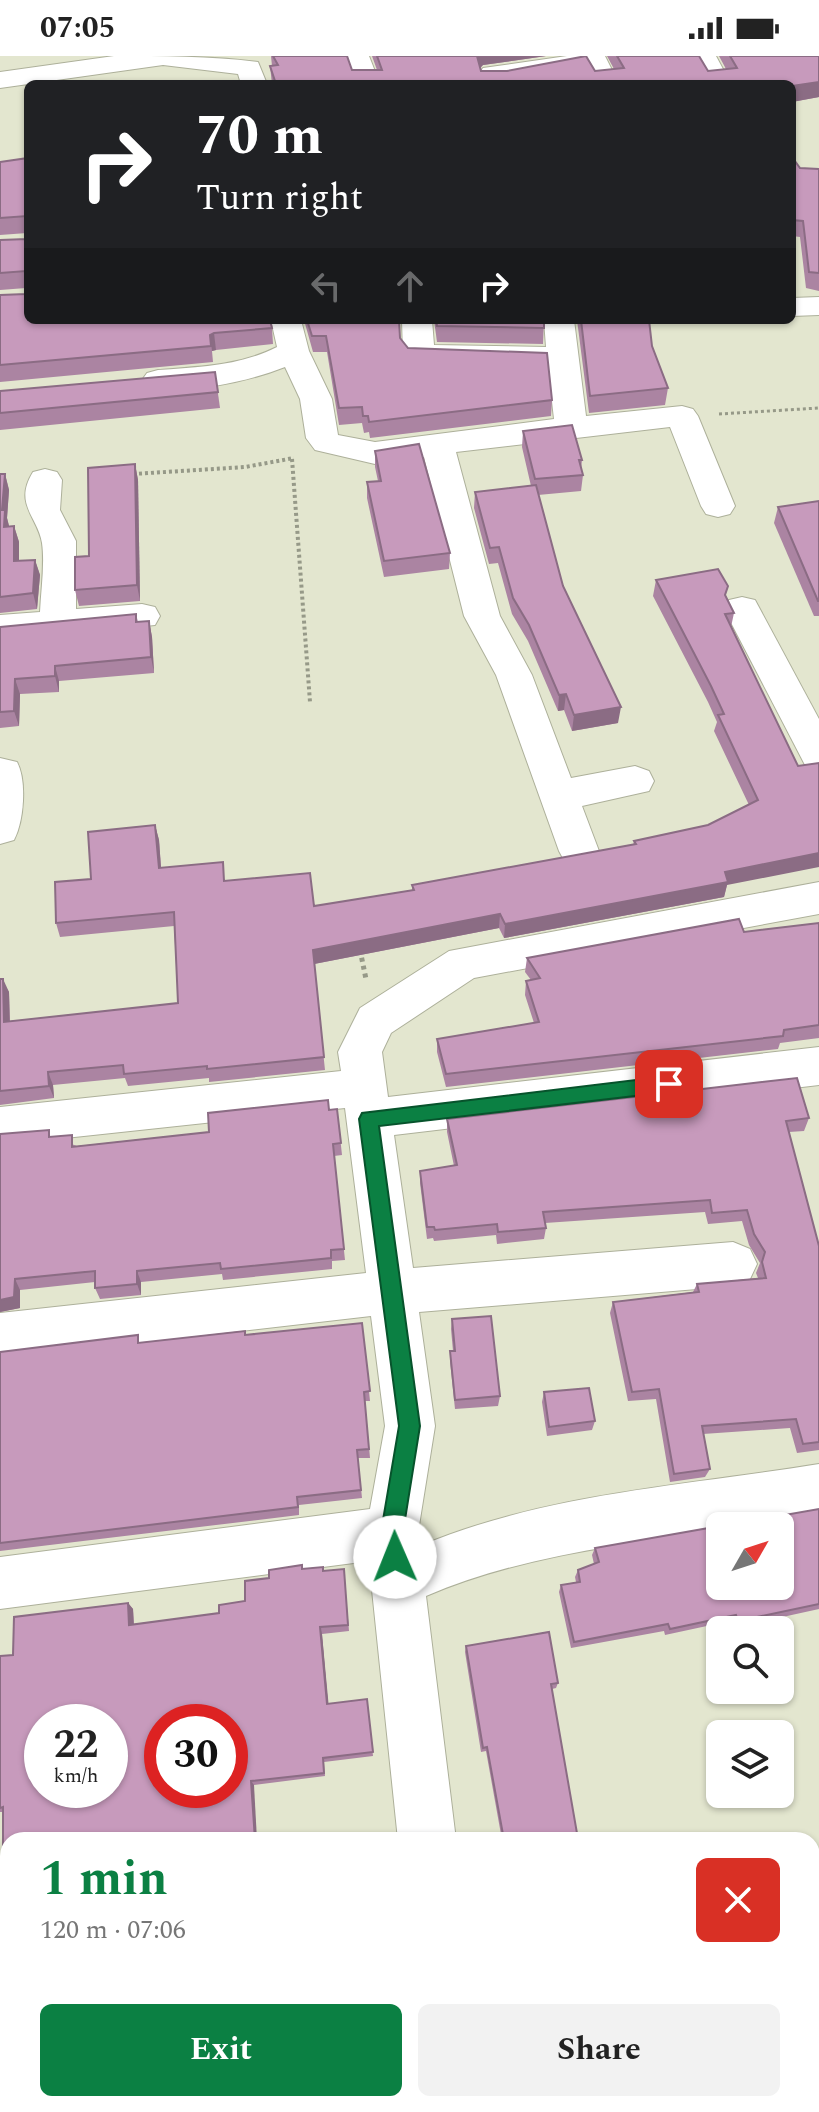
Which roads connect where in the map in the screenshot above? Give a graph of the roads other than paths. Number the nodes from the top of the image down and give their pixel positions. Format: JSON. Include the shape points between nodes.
{"nodes":[{"id":1,"x":356,"y":56,"type":"edge"},
{"id":2,"x":703,"y":56,"type":"edge"},
{"id":3,"x":0,"y":80,"type":"edge"},
{"id":4,"x":253,"y":80,"type":"edge"},
{"id":5,"x":365,"y":80,"type":"edge"},
{"id":6,"x":493,"y":80,"type":"edge"},
{"id":7,"x":604,"y":80,"type":"edge"},
{"id":8,"x":716,"y":80,"type":"edge"},
{"id":9,"x":819,"y":306,"type":"edge"},
{"id":10,"x":796,"y":307,"type":"edge"},
{"id":11,"x":287,"y":324,"type":"edge"},
{"id":12,"x":417,"y":324,"type":"edge"},
{"id":13,"x":560,"y":324,"type":"edge"},
{"id":14,"x":293,"y":351,"type":"junction"},
{"id":15,"x":565,"y":357,"type":"junction"},
{"id":16,"x":127,"y":383,"type":"edge"},
{"id":17,"x":571,"y":428,"type":"junction"},
{"id":18,"x":438,"y":447,"type":"junction"},
{"id":19,"x":45,"y":480,"type":"dead end"},
{"id":20,"x":718,"y":506,"type":"dead end"},
{"id":21,"x":742,"y":609,"type":"dead end"},
{"id":22,"x":142,"y":616,"type":"dead end"},
{"id":23,"x":58,"y":623,"type":"junction"},
{"id":24,"x":0,"y":628,"type":"edge"},
{"id":25,"x":803,"y":696,"type":"edge"},
{"id":26,"x":819,"y":755,"type":"edge"},
{"id":27,"x":3,"y":772,"type":"dead end"},
{"id":28,"x":635,"y":781,"type":"dead end"},
{"id":29,"x":560,"y":795,"type":"junction"},
{"id":30,"x":0,"y":829,"type":"edge"},
{"id":31,"x":579,"y":851,"type":"edge"},
{"id":32,"x":819,"y":898,"type":"edge"},
{"id":33,"x":819,"y":1066,"type":"edge"},
{"id":34,"x":366,"y":1103,"type":"junction"},
{"id":35,"x":0,"y":1126,"type":"edge"},
{"id":36,"x":733,"y":1264,"type":"dead end"},
{"id":37,"x":392,"y":1292,"type":"junction"},
{"id":38,"x":0,"y":1336,"type":"edge"},
{"id":39,"x":819,"y":1489,"type":"edge"},
{"id":40,"x":396,"y":1557,"type":"junction"},
{"id":41,"x":0,"y":1583,"type":"edge"},
{"id":42,"x":426,"y":1832,"type":"edge"}],
"edges":[{"from":1,"to":5,"type":"street"},
{"from":2,"to":8,"type":"street"},
{"from":3,"to":4,"type":"street","via":[[163,57],[249,68]]},
{"from":6,"to":7,"type":"street","via":[[492,74],[595,60]]},
{"from":9,"to":10,"type":"street"},
{"from":11,"to":14,"type":"street"},
{"from":12,"to":15,"type":"street","via":[[419,354]]},
{"from":13,"to":15,"type":"street"},
{"from":14,"to":16,"type":"street","via":[[267,366],[239,373]]},
{"from":14,"to":18,"type":"street","via":[[316,399],[327,443],[365,449],[367,454]]},
{"from":15,"to":17,"type":"street"},
{"from":17,"to":18,"type":"street"},
{"from":17,"to":20,"type":"street","via":[[682,416]]},
{"from":18,"to":29,"type":"street","via":[[482,616],[514,675]]},
{"from":19,"to":23,"type":"street","via":[[43,510],[59,541]]},
{"from":21,"to":25,"type":"street"},
{"from":22,"to":23,"type":"street"},
{"from":23,"to":24,"type":"street"},
{"from":25,"to":26,"type":"street"},
{"from":27,"to":30,"type":"street"},
{"from":28,"to":29,"type":"street"},
{"from":29,"to":31,"type":"street"},
{"from":32,"to":34,"type":"street","via":[[464,963],[375,1021],[360,1052]]},
{"from":33,"to":34,"type":"street"},
{"from":34,"to":35,"type":"street"},
{"from":34,"to":37,"type":"street"},
{"from":36,"to":37,"type":"street"},
{"from":37,"to":38,"type":"street"},
{"from":37,"to":40,"type":"street","via":[[410,1426]]},
{"from":39,"to":40,"type":"street","via":[[531,1535],[444,1559]]},
{"from":40,"to":41,"type":"street"},
{"from":40,"to":42,"type":"street"}]}
